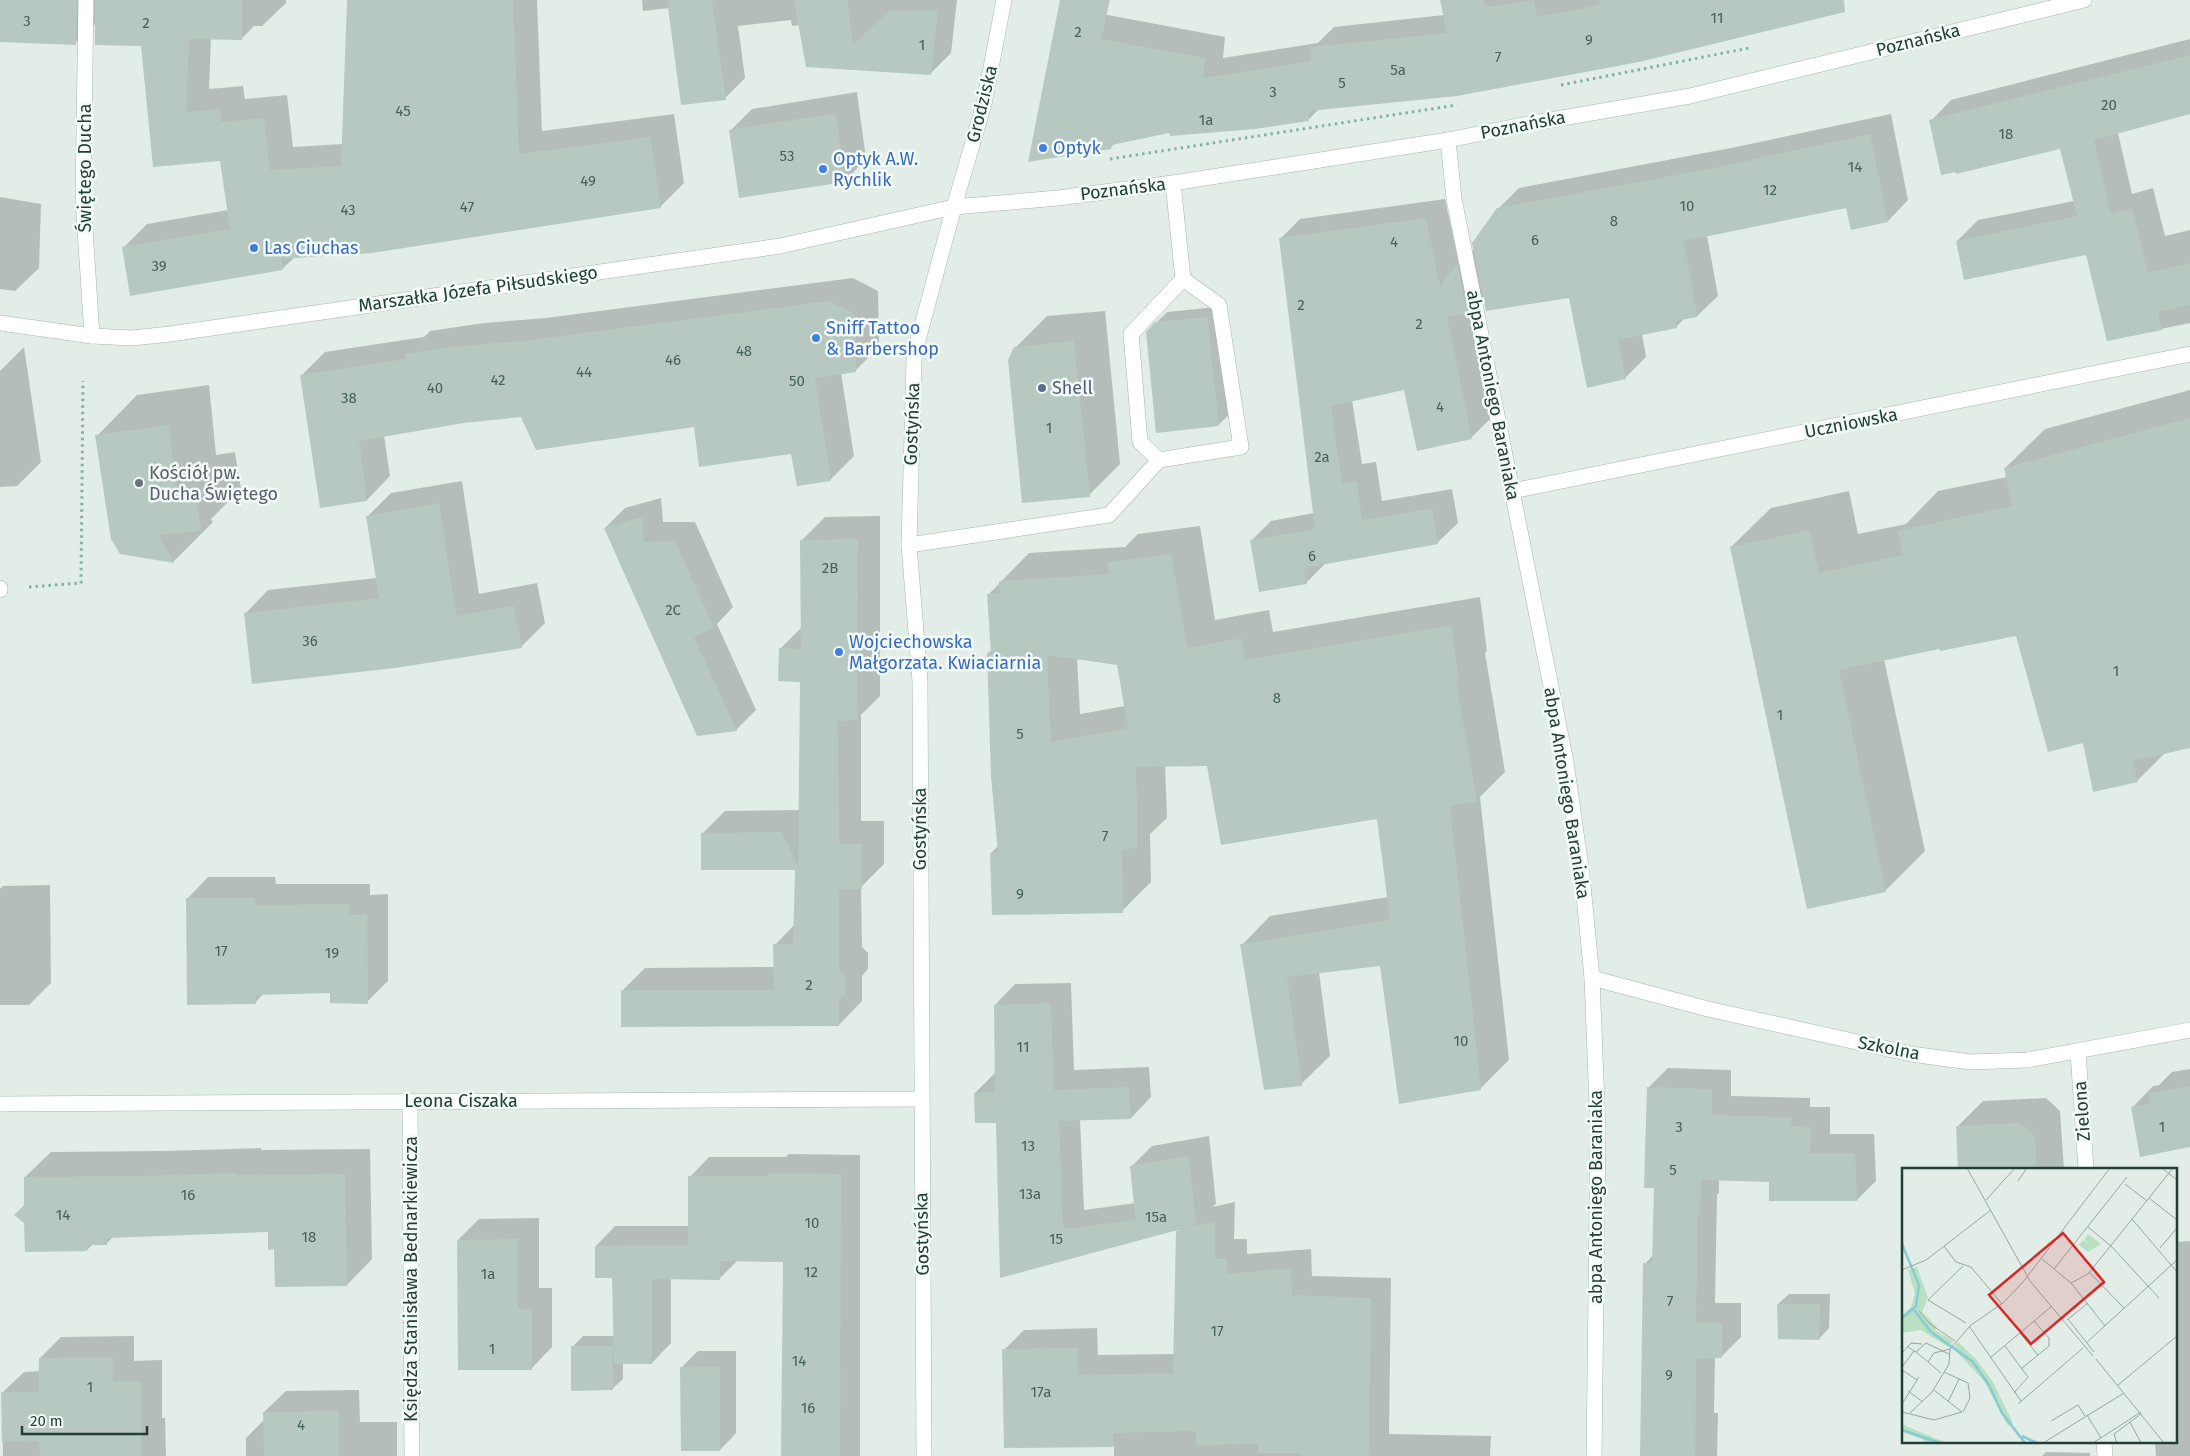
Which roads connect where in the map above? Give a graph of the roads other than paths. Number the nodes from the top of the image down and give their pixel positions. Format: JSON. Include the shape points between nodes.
{"nodes":[{"id":1,"x":86,"y":0,"type":"edge"},
{"id":2,"x":1004,"y":0,"type":"edge"},
{"id":3,"x":2084,"y":0,"type":"edge"},
{"id":4,"x":1448,"y":140,"type":"junction"},
{"id":5,"x":1173,"y":183,"type":"junction"},
{"id":6,"x":954,"y":208,"type":"junction"},
{"id":7,"x":1183,"y":279,"type":"junction"},
{"id":8,"x":0,"y":323,"type":"edge"},
{"id":9,"x":92,"y":336,"type":"junction"},
{"id":10,"x":2190,"y":354,"type":"edge"},
{"id":11,"x":1159,"y":460,"type":"junction"},
{"id":12,"x":1512,"y":491,"type":"junction"},
{"id":13,"x":909,"y":546,"type":"junction"},
{"id":14,"x":1592,"y":978,"type":"junction"},
{"id":15,"x":2190,"y":1030,"type":"edge"},
{"id":16,"x":2078,"y":1052,"type":"junction"},
{"id":17,"x":921,"y":1099,"type":"junction"},
{"id":18,"x":410,"y":1101,"type":"junction"},
{"id":19,"x":0,"y":1104,"type":"edge"},
{"id":20,"x":2086,"y":1168,"type":"edge"},
{"id":21,"x":412,"y":1456,"type":"edge"},
{"id":22,"x":924,"y":1456,"type":"edge"},
{"id":23,"x":1594,"y":1456,"type":"edge"}],
"edges":[{"from":1,"to":9,"type":"street","name":"Świętego Ducha","via":[[83,198]]},
{"from":2,"to":6,"type":"street","name":"Grodziska","via":[[984,104]]},
{"from":3,"to":4,"type":"street","name":"Poznańska","via":[[1690,96],[1533,122]]},
{"from":4,"to":5,"type":"street","name":"Poznańska"},
{"from":4,"to":12,"type":"street","name":"abpa Antoniego Baraniaka","via":[[1454,199]]},
{"from":5,"to":6,"type":"street","name":"Poznańska"},
{"from":5,"to":7,"type":"street"},
{"from":6,"to":9,"type":"street","name":"Marszałka Józefa Piłsudskiego","via":[[780,246],[170,334],[132,338]]},
{"from":6,"to":13,"type":"street","name":"Gostyńska","via":[[915,351]]},
{"from":7,"to":11,"type":"street","via":[[1131,334],[1140,442]]},
{"from":7,"to":11,"type":"street","via":[[1219,305],[1240,446]]},
{"from":8,"to":9,"type":"street","name":"Marszałka Józefa Piłsudskiego"},
{"from":10,"to":12,"type":"street","name":"Uczniowska"},
{"from":11,"to":13,"type":"street","via":[[1109,515]]},
{"from":12,"to":14,"type":"street","name":"abpa Antoniego Baraniaka","via":[[1566,762]]},
{"from":13,"to":17,"type":"street","name":"Gostyńska","via":[[920,681]]},
{"from":14,"to":16,"type":"street","name":"Szkolna","via":[[1708,1009],[1910,1054],[1970,1062],[2027,1060]]},
{"from":14,"to":23,"type":"street","name":"abpa Antoniego Baraniaka","via":[[1598,1130]]},
{"from":15,"to":16,"type":"street","name":"Szkolna"},
{"from":16,"to":20,"type":"street","name":"Zielona"},
{"from":17,"to":18,"type":"street","name":"Leona Ciszaka"},
{"from":17,"to":22,"type":"street","name":"Gostyńska"},
{"from":18,"to":19,"type":"street","name":"Leona Ciszaka"},
{"from":18,"to":21,"type":"street","name":"Księdza Stanisława Bednarkiewicza"}]}
